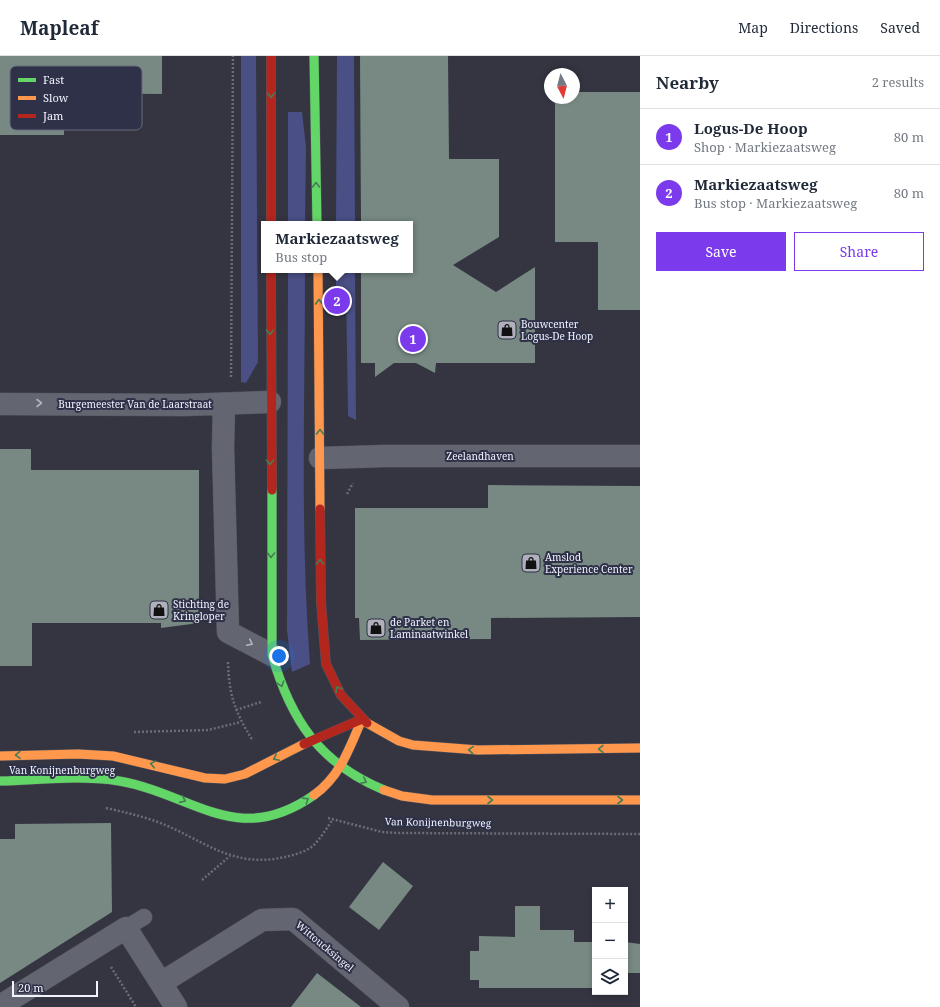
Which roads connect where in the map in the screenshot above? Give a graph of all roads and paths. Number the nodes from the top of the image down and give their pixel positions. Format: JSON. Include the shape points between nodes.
{"nodes":[{"id":1,"x":233,"y":56,"type":"edge"},
{"id":2,"x":271,"y":56,"type":"edge"},
{"id":3,"x":314,"y":56,"type":"edge"},
{"id":4,"x":271,"y":221,"type":"edge"},
{"id":5,"x":317,"y":221,"type":"edge"},
{"id":6,"x":271,"y":273,"type":"edge"},
{"id":7,"x":318,"y":273,"type":"edge"},
{"id":8,"x":270,"y":402,"type":"junction"},
{"id":9,"x":0,"y":404,"type":"edge"},
{"id":10,"x":224,"y":404,"type":"junction"},
{"id":11,"x":640,"y":456,"type":"edge"},
{"id":12,"x":320,"y":458,"type":"junction"},
{"id":13,"x":354,"y":482,"type":"dead end"},
{"id":14,"x":345,"y":497,"type":"dead end"},
{"id":15,"x":228,"y":632,"type":"junction"},
{"id":16,"x":272,"y":654,"type":"junction"},
{"id":17,"x":362,"y":719,"type":"junction"},
{"id":18,"x":128,"y":732,"type":"dead end"},
{"id":19,"x":311,"y":740,"type":"junction"},
{"id":20,"x":640,"y":748,"type":"edge"},
{"id":21,"x":0,"y":756,"type":"edge"},
{"id":22,"x":340,"y":767,"type":"junction"},
{"id":23,"x":0,"y":780,"type":"edge"},
{"id":24,"x":640,"y":800,"type":"edge"},
{"id":25,"x":100,"y":807,"type":"dead end"},
{"id":26,"x":640,"y":834,"type":"edge"},
{"id":27,"x":230,"y":856,"type":"junction"},
{"id":28,"x":202,"y":880,"type":"dead end"},
{"id":29,"x":98,"y":946,"type":"junction"},
{"id":30,"x":161,"y":983,"type":"junction"},
{"id":31,"x":0,"y":1006,"type":"edge"},
{"id":32,"x":136,"y":1007,"type":"edge"},
{"id":33,"x":176,"y":1007,"type":"edge"},
{"id":34,"x":398,"y":1007,"type":"edge"}],
"edges":[{"from":1,"to":10,"type":"path","via":[[231,386]]},
{"from":2,"to":4,"type":"main road","one_way":true},
{"from":5,"to":3,"type":"main road","one_way":true},
{"from":6,"to":8,"type":"main road","one_way":true},
{"from":12,"to":7,"type":"main road","one_way":true},
{"from":8,"to":10,"type":"street","name":"Burgemeester Van de Laarstraat"},
{"from":8,"to":16,"type":"main road","one_way":true},
{"from":9,"to":10,"type":"street","name":"Burgemeester Van de Laarstraat","one_way":true},
{"from":10,"to":15,"type":"street"},
{"from":11,"to":12,"type":"street","name":"Zeelandhaven"},
{"from":17,"to":12,"type":"main road","one_way":true,"via":[[335,684],[324,654]]},
{"from":13,"to":14,"type":"path"},
{"from":15,"to":16,"type":"street","one_way":true},
{"from":15,"to":18,"type":"path","via":[[229,686],[241,722],[208,730]]},
{"from":16,"to":19,"type":"main road","one_way":true,"via":[[283,691]]},
{"from":17,"to":19,"type":"main road","name":"Van Konijnenburgweg"},
{"from":20,"to":17,"type":"main road","one_way":true,"via":[[432,748],[399,741]]},
{"from":17,"to":22,"type":"main road","name":"Van Konijnenburgweg"},
{"from":19,"to":21,"type":"main road","name":"Van Konijnenburgweg","one_way":true,"via":[[245,774],[225,779],[196,776],[113,756]]},
{"from":19,"to":22,"type":"main road"},
{"from":23,"to":22,"type":"main road","name":"Van Konijnenburgweg","one_way":true,"via":[[122,782],[152,789],[222,816],[251,819],[266,817],[303,802],[326,785]]},
{"from":22,"to":24,"type":"main road","one_way":true,"via":[[384,790],[401,796],[432,800]]},
{"from":25,"to":27,"type":"path","name":"Van Konijnenburgweg","via":[[158,822]]},
{"from":26,"to":27,"type":"path","name":"Van Konijnenburgweg","via":[[397,833],[382,832],[333,819],[312,846],[295,855],[262,861]]},
{"from":27,"to":28,"type":"path"},
{"from":29,"to":30,"type":"street","via":[[135,923]]},
{"from":29,"to":31,"type":"street"},
{"from":29,"to":32,"type":"path"},
{"from":30,"to":33,"type":"street"},
{"from":30,"to":34,"type":"street","name":"Wittoucksingel","via":[[262,920],[293,919]]}]}
